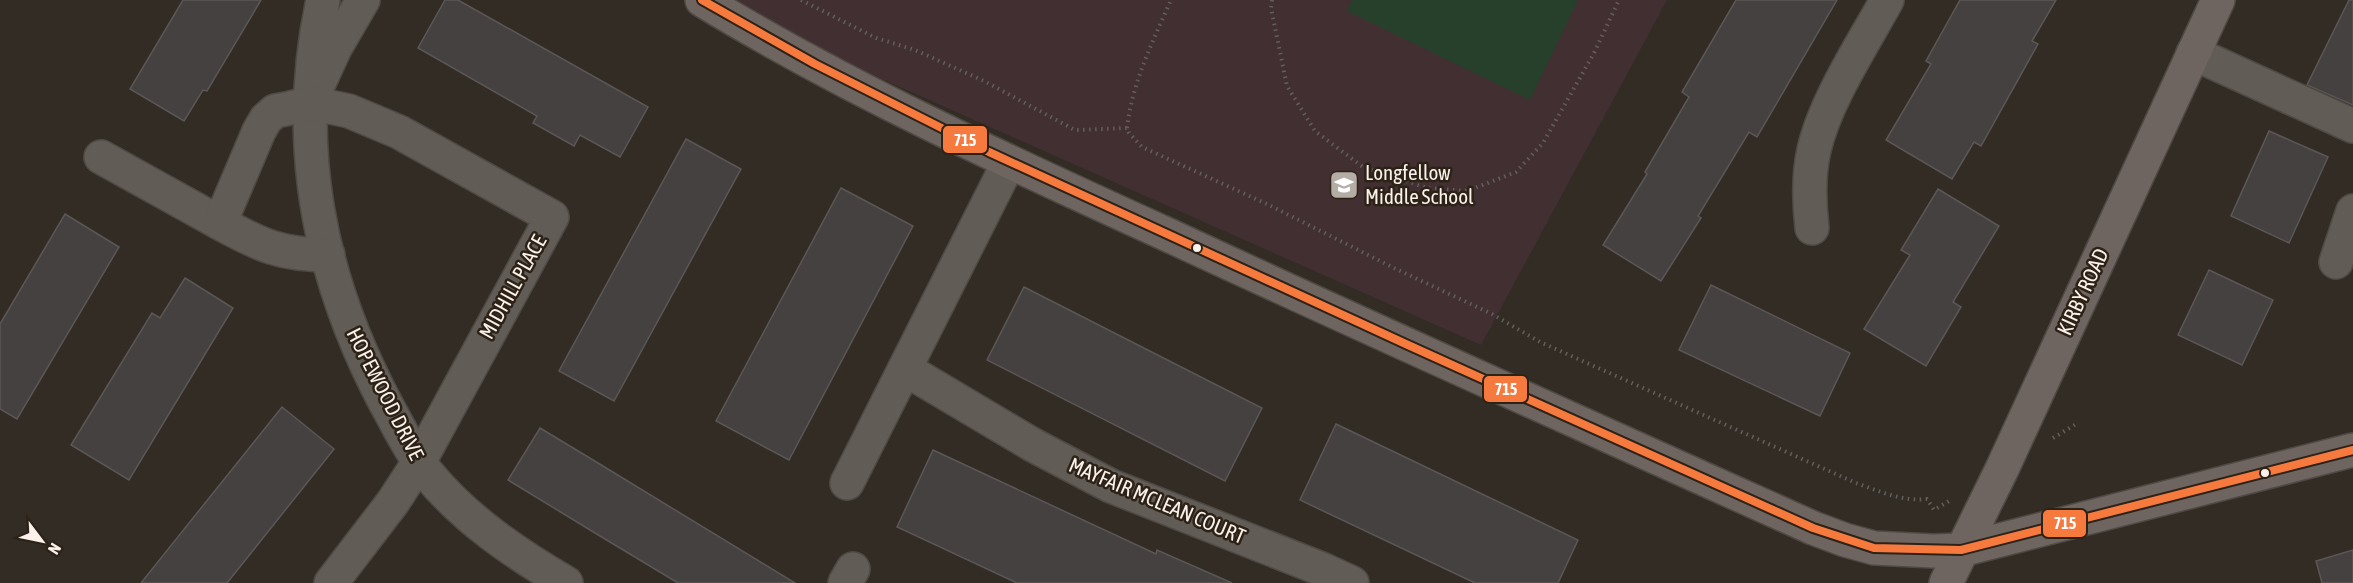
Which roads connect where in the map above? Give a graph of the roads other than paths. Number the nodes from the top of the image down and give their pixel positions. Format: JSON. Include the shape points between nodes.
{"nodes":[{"id":1,"x":323,"y":0,"type":"edge"},
{"id":2,"x":363,"y":0,"type":"edge"},
{"id":3,"x":702,"y":0,"type":"edge"},
{"id":4,"x":1887,"y":0,"type":"edge"},
{"id":5,"x":2217,"y":0,"type":"edge"},
{"id":6,"x":2193,"y":52,"type":"junction"},
{"id":7,"x":311,"y":103,"type":"junction"},
{"id":8,"x":2353,"y":126,"type":"edge"},
{"id":9,"x":101,"y":157,"type":"dead end"},
{"id":10,"x":1009,"y":162,"type":"junction"},
{"id":11,"x":2353,"y":211,"type":"edge"},
{"id":12,"x":220,"y":224,"type":"junction"},
{"id":13,"x":1812,"y":228,"type":"dead end"},
{"id":14,"x":328,"y":255,"type":"junction"},
{"id":15,"x":2336,"y":262,"type":"dead end"},
{"id":16,"x":905,"y":369,"type":"junction"},
{"id":17,"x":2353,"y":450,"type":"edge"},
{"id":18,"x":419,"y":462,"type":"junction"},
{"id":19,"x":847,"y":483,"type":"dead end"},
{"id":20,"x":1961,"y":550,"type":"junction"},
{"id":21,"x":331,"y":583,"type":"edge"},
{"id":22,"x":566,"y":583,"type":"edge"},
{"id":23,"x":1352,"y":583,"type":"edge"},
{"id":24,"x":1946,"y":583,"type":"edge"}],
"edges":[{"from":1,"to":7,"type":"street","name":"HOPEWOOD DRIVE","via":[[311,62]]},
{"from":2,"to":7,"type":"street","name":"HOPEWOOD DRIVE","via":[[335,48]]},
{"from":3,"to":10,"type":"main road","via":[[845,81]]},
{"from":4,"to":13,"type":"street","via":[[1819,134],[1810,171]]},
{"from":5,"to":6,"type":"main road","name":"KIRBY ROAD"},
{"from":6,"to":8,"type":"street"},
{"from":6,"to":20,"type":"main road","name":"KIRBY ROAD"},
{"from":7,"to":12,"type":"street","via":[[275,111],[266,119]]},
{"from":7,"to":14,"type":"street","name":"HOPEWOOD DRIVE","via":[[312,172]]},
{"from":7,"to":18,"type":"street","name":"MIDHILL PLACE","via":[[379,122],[552,217]]},
{"from":9,"to":12,"type":"street"},
{"from":10,"to":16,"type":"street"},
{"from":10,"to":20,"type":"main road","via":[[1813,528],[1874,548]]},
{"from":11,"to":15,"type":"street"},
{"from":12,"to":14,"type":"street","via":[[282,252]]},
{"from":14,"to":18,"type":"street","name":"HOPEWOOD DRIVE","via":[[356,344]]},
{"from":16,"to":19,"type":"street"},
{"from":16,"to":23,"type":"street","name":"MAYFAIR MCLEAN COURT","via":[[1111,486]]},
{"from":17,"to":20,"type":"main road"},
{"from":18,"to":21,"type":"street","name":"MIDHILL PLACE"},
{"from":18,"to":22,"type":"street","name":"HOPEWOOD DRIVE","via":[[449,498],[483,527]]},
{"from":20,"to":24,"type":"main road","name":"KIRBY ROAD"}]}
